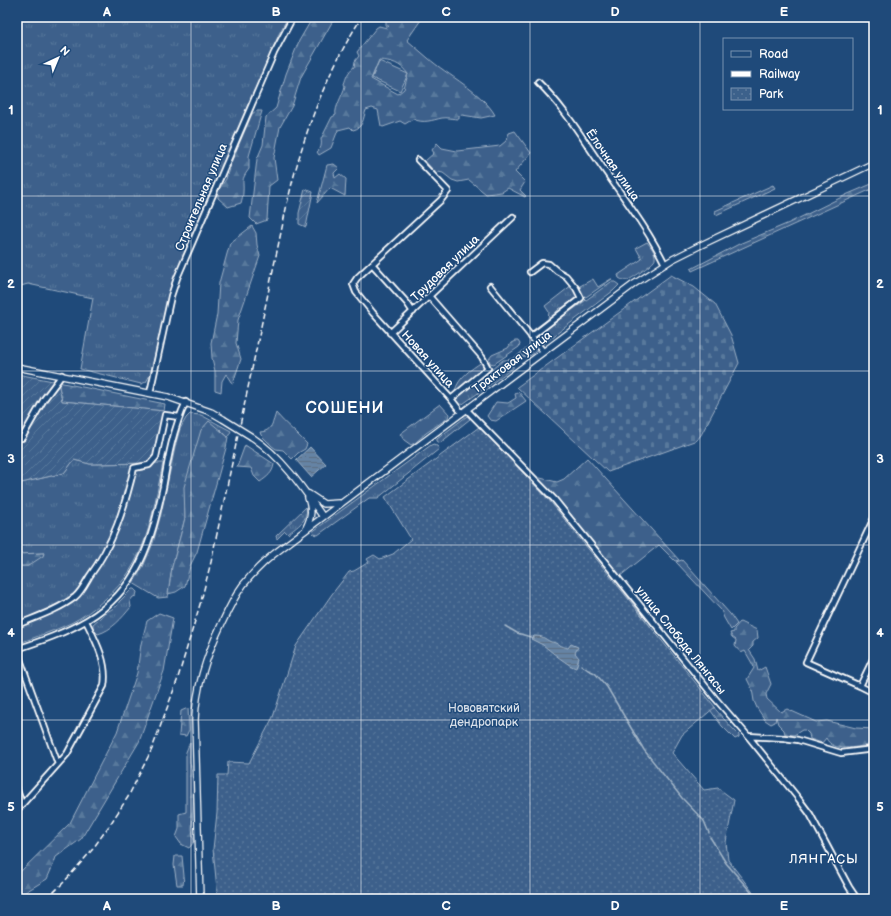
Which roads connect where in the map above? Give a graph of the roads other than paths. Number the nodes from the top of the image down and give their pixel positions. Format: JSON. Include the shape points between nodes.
{"nodes":[{"id":1,"x":293,"y":17,"type":"edge"},
{"id":2,"x":538,"y":82,"type":"dead end"},
{"id":3,"x":418,"y":160,"type":"dead end"},
{"id":4,"x":874,"y":163,"type":"edge"},
{"id":5,"x":513,"y":217,"type":"dead end"},
{"id":6,"x":372,"y":264,"type":"junction"},
{"id":7,"x":665,"y":264,"type":"junction"},
{"id":8,"x":530,"y":272,"type":"dead end"},
{"id":9,"x":490,"y":286,"type":"dead end"},
{"id":10,"x":429,"y":296,"type":"junction"},
{"id":11,"x":413,"y":312,"type":"junction"},
{"id":12,"x":390,"y":333,"type":"junction"},
{"id":13,"x":531,"y":337,"type":"junction"},
{"id":14,"x":544,"y":351,"type":"junction"},
{"id":15,"x":17,"y":367,"type":"edge"},
{"id":16,"x":62,"y":375,"type":"junction"},
{"id":17,"x":150,"y":393,"type":"junction"},
{"id":18,"x":451,"y":399,"type":"junction"},
{"id":19,"x":186,"y":402,"type":"junction"},
{"id":20,"x":464,"y":412,"type":"junction"},
{"id":21,"x":179,"y":417,"type":"junction"},
{"id":22,"x":17,"y":438,"type":"edge"},
{"id":23,"x":304,"y":490,"type":"junction"},
{"id":24,"x":342,"y":503,"type":"junction"},
{"id":25,"x":323,"y":517,"type":"junction"},
{"id":26,"x":874,"y":518,"type":"edge"},
{"id":27,"x":305,"y":530,"type":"junction"},
{"id":28,"x":86,"y":621,"type":"junction"},
{"id":29,"x":17,"y":625,"type":"edge"},
{"id":30,"x":17,"y":650,"type":"edge"},
{"id":31,"x":874,"y":657,"type":"edge"},
{"id":32,"x":860,"y":686,"type":"junction"},
{"id":33,"x":874,"y":692,"type":"edge"},
{"id":34,"x":748,"y":736,"type":"junction"},
{"id":35,"x":874,"y":749,"type":"edge"},
{"id":36,"x":58,"y":764,"type":"junction"},
{"id":37,"x":17,"y":790,"type":"edge"},
{"id":38,"x":22,"y":804,"type":"junction"},
{"id":39,"x":17,"y":810,"type":"edge"},
{"id":40,"x":200,"y":899,"type":"edge"},
{"id":41,"x":858,"y":899,"type":"edge"}],
"edges":[{"from":1,"to":17,"type":"street","name":"Строительная улица","via":[[274,53],[177,278]]},
{"from":2,"to":7,"type":"street","name":"Ёлочная улица","via":[[566,115],[649,235]]},
{"from":3,"to":6,"type":"street","via":[[448,191]]},
{"from":4,"to":7,"type":"main road","name":"Трактовая улица"},
{"from":5,"to":10,"type":"street","name":"Трудовая улица"},
{"from":6,"to":11,"type":"street"},
{"from":6,"to":12,"type":"street","name":"Новая улица","via":[[353,284],[356,292]]},
{"from":7,"to":14,"type":"main road","name":"Трактовая улица"},
{"from":8,"to":13,"type":"street","via":[[542,263],[549,264],[566,276],[581,298]]},
{"from":9,"to":13,"type":"street"},
{"from":10,"to":11,"type":"street","name":"Трудовая улица"},
{"from":10,"to":18,"type":"street","via":[[482,357],[488,368]]},
{"from":11,"to":12,"type":"street","name":"Трудовая улица"},
{"from":12,"to":18,"type":"street","name":"Новая улица"},
{"from":13,"to":14,"type":"street"},
{"from":14,"to":20,"type":"main road","name":"Трактовая улица"},
{"from":15,"to":16,"type":"main road"},
{"from":16,"to":17,"type":"main road"},
{"from":16,"to":22,"type":"street","via":[[44,399],[22,438]]},
{"from":17,"to":19,"type":"main road"},
{"from":18,"to":20,"type":"street","name":"Новая улица"},
{"from":19,"to":21,"type":"street"},
{"from":19,"to":23,"type":"main road","bridge":true,"via":[[211,412],[252,437],[281,463]]},
{"from":20,"to":24,"type":"main road","name":"Трактовая улица"},
{"from":20,"to":34,"type":"street","name":"улица Слобода Лянгасы","via":[[554,499]]},
{"from":21,"to":28,"type":"street","via":[[155,526],[136,572],[109,604]]},
{"from":21,"to":29,"type":"street","via":[[165,414],[156,457],[149,465],[134,468],[115,533],[101,562],[76,596],[49,612]]},
{"from":23,"to":24,"type":"main road","via":[[324,504]]},
{"from":23,"to":25,"type":"main road"},
{"from":23,"to":27,"type":"main road","via":[[311,512]]},
{"from":24,"to":25,"type":"main road","name":"Трактовая улица"},
{"from":25,"to":27,"type":"main road"},
{"from":26,"to":32,"type":"street","via":[[806,662]]},
{"from":27,"to":40,"type":"main road","via":[[266,560],[243,586],[233,600],[204,665],[195,702]]},
{"from":28,"to":30,"type":"street"},
{"from":28,"to":36,"type":"street","via":[[102,658],[104,686],[67,754]]},
{"from":30,"to":36,"type":"street"},
{"from":31,"to":32,"type":"street"},
{"from":32,"to":33,"type":"street"},
{"from":34,"to":35,"type":"street","via":[[798,740],[841,753]]},
{"from":34,"to":41,"type":"street","name":"улица Слобода Лянгасы","via":[[810,814]]},
{"from":36,"to":38,"type":"street"},
{"from":37,"to":38,"type":"street"},
{"from":38,"to":39,"type":"street"}]}
